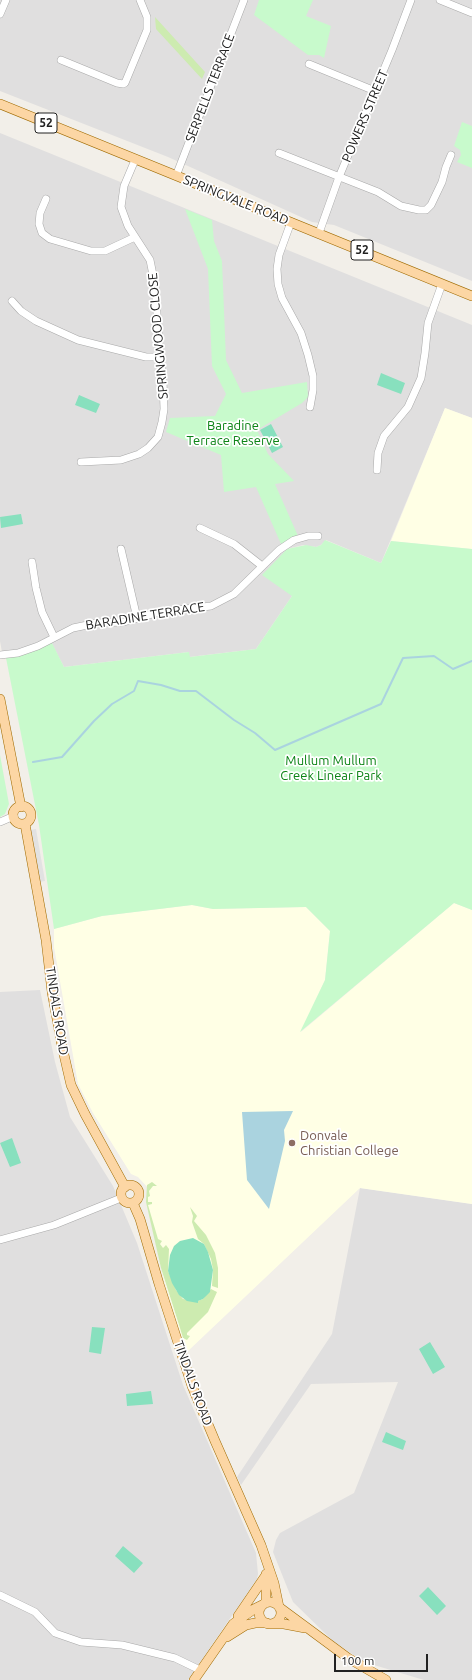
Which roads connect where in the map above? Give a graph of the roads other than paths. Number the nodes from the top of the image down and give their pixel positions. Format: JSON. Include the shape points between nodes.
{"nodes":[{"id":1,"x":6,"y":0,"type":"edge"},
{"id":2,"x":140,"y":0,"type":"edge"},
{"id":3,"x":244,"y":0,"type":"edge"},
{"id":4,"x":411,"y":0,"type":"edge"},
{"id":5,"x":440,"y":0,"type":"edge"},
{"id":6,"x":472,"y":13,"type":"edge"},
{"id":7,"x":0,"y":14,"type":"edge"},
{"id":8,"x":61,"y":60,"type":"dead end"},
{"id":9,"x":309,"y":64,"type":"dead end"},
{"id":10,"x":375,"y":91,"type":"junction"},
{"id":11,"x":0,"y":104,"type":"edge"},
{"id":12,"x":279,"y":153,"type":"dead end"},
{"id":13,"x":451,"y":155,"type":"dead end"},
{"id":14,"x":135,"y":160,"type":"junction"},
{"id":15,"x":176,"y":176,"type":"junction"},
{"id":16,"x":339,"y":177,"type":"junction"},
{"id":17,"x":46,"y":199,"type":"dead end"},
{"id":18,"x":291,"y":222,"type":"junction"},
{"id":19,"x":319,"y":233,"type":"junction"},
{"id":20,"x":135,"y":237,"type":"junction"},
{"id":21,"x":442,"y":284,"type":"junction"},
{"id":22,"x":472,"y":296,"type":"edge"},
{"id":23,"x":12,"y":301,"type":"dead end"},
{"id":24,"x":160,"y":357,"type":"junction"},
{"id":25,"x":310,"y":407,"type":"dead end"},
{"id":26,"x":81,"y":462,"type":"dead end"},
{"id":27,"x":377,"y":470,"type":"dead end"},
{"id":28,"x":200,"y":528,"type":"dead end"},
{"id":29,"x":318,"y":536,"type":"dead end"},
{"id":30,"x":121,"y":549,"type":"dead end"},
{"id":31,"x":32,"y":562,"type":"dead end"},
{"id":32,"x":262,"y":566,"type":"junction"},
{"id":33,"x":137,"y":618,"type":"junction"},
{"id":34,"x":54,"y":637,"type":"junction"},
{"id":35,"x":0,"y":655,"type":"edge"},
{"id":36,"x":0,"y":700,"type":"edge"},
{"id":37,"x":21,"y":807,"type":"junction"},
{"id":38,"x":14,"y":816,"type":"junction"},
{"id":39,"x":0,"y":822,"type":"edge"},
{"id":40,"x":25,"y":824,"type":"junction"},
{"id":41,"x":124,"y":1187,"type":"junction"},
{"id":42,"x":121,"y":1198,"type":"junction"},
{"id":43,"x":133,"y":1203,"type":"junction"},
{"id":44,"x":0,"y":1240,"type":"edge"},
{"id":45,"x":266,"y":1558,"type":"junction"},
{"id":46,"x":266,"y":1575,"type":"junction"},
{"id":47,"x":0,"y":1595,"type":"edge"},
{"id":48,"x":265,"y":1604,"type":"junction"},
{"id":49,"x":279,"y":1607,"type":"junction"},
{"id":50,"x":233,"y":1624,"type":"junction"},
{"id":51,"x":269,"y":1624,"type":"junction"},
{"id":52,"x":308,"y":1629,"type":"junction"},
{"id":53,"x":223,"y":1640,"type":"junction"},
{"id":54,"x":200,"y":1670,"type":"junction"},
{"id":55,"x":194,"y":1680,"type":"edge"},
{"id":56,"x":386,"y":1680,"type":"edge"}],
"edges":[{"from":1,"to":7,"type":"street"},
{"from":2,"to":8,"type":"street","via":[[147,17],[147,30],[125,83],[117,83]]},
{"from":3,"to":15,"type":"street","name":"SERPELLS TERRACE"},
{"from":4,"to":10,"type":"street","name":"POWERS STREET"},
{"from":5,"to":6,"type":"street"},
{"from":9,"to":10,"type":"street"},
{"from":10,"to":16,"type":"street","name":"POWERS STREET"},
{"from":11,"to":14,"type":"main road","name":"SPRINGVALE ROAD","number":"52"},
{"from":12,"to":16,"type":"street"},
{"from":13,"to":16,"type":"street","via":[[442,182],[426,210],[401,206],[378,192]]},
{"from":14,"to":15,"type":"main road","name":"SPRINGVALE ROAD","number":"52"},
{"from":14,"to":20,"type":"street","name":"SPRINGWOOD CLOSE","via":[[124,186],[121,207]]},
{"from":15,"to":18,"type":"main road","name":"SPRINGVALE ROAD","number":"52"},
{"from":16,"to":19,"type":"street","name":"POWERS STREET"},
{"from":17,"to":20,"type":"street","via":[[40,213],[39,224],[42,233],[50,239],[91,251],[104,251]]},
{"from":18,"to":19,"type":"main road","name":"SPRINGVALE ROAD","number":"52"},
{"from":18,"to":25,"type":"street","via":[[279,255],[278,284],[282,298],[301,333],[308,355],[313,376]]},
{"from":19,"to":21,"type":"main road","name":"SPRINGVALE ROAD","number":"52"},
{"from":20,"to":24,"type":"street","name":"SPRINGWOOD CLOSE","via":[[150,260],[155,285]]},
{"from":21,"to":22,"type":"main road","name":"SPRINGVALE ROAD","number":"52"},
{"from":21,"to":27,"type":"street","via":[[428,323],[421,378],[408,407],[384,436],[378,453]]},
{"from":23,"to":24,"type":"street","via":[[36,321],[78,340],[146,357]]},
{"from":24,"to":26,"type":"street","name":"SPRINGWOOD CLOSE","via":[[164,409],[158,437],[139,454],[121,460]]},
{"from":28,"to":32,"type":"street","via":[[234,544]]},
{"from":29,"to":32,"type":"street","name":"BARADINE TERRACE","via":[[294,540]]},
{"from":30,"to":33,"type":"street"},
{"from":31,"to":34,"type":"street","via":[[42,612]]},
{"from":32,"to":33,"type":"street","name":"BARADINE TERRACE","via":[[234,594],[211,606],[160,612]]},
{"from":33,"to":34,"type":"street","name":"BARADINE TERRACE","via":[[73,628]]},
{"from":34,"to":35,"type":"street","name":"BARADINE TERRACE","via":[[18,653]]},
{"from":36,"to":37,"type":"main road"},
{"from":37,"to":38,"type":"main road"},
{"from":37,"to":40,"type":"main road","via":[[26,807],[31,813],[29,821]]},
{"from":38,"to":39,"type":"street"},
{"from":38,"to":40,"type":"main road","via":[[17,822]]},
{"from":40,"to":41,"type":"main road","name":"TINDALS ROAD","via":[[59,1030],[70,1080]]},
{"from":41,"to":42,"type":"main road"},
{"from":41,"to":43,"type":"main road","via":[[133,1186],[138,1190],[139,1196]]},
{"from":42,"to":43,"type":"main road","via":[[127,1203]]},
{"from":42,"to":44,"type":"street","via":[[54,1225]]},
{"from":43,"to":45,"type":"main road","name":"TINDALS ROAD","via":[[192,1386]]},
{"from":45,"to":46,"type":"main road","name":"TINDALS ROAD"},
{"from":45,"to":49,"type":"main road","name":"TINDALS ROAD"},
{"from":46,"to":48,"type":"main road","name":"TINDALS ROAD"},
{"from":46,"to":50,"type":"main road"},
{"from":47,"to":54,"type":"street","via":[[36,1612],[55,1632],[81,1642],[122,1645],[175,1658]]},
{"from":48,"to":49,"type":"main road","via":[[272,1602]]},
{"from":48,"to":50,"type":"main road"},
{"from":48,"to":51,"type":"main road","via":[[259,1614],[262,1620]]},
{"from":49,"to":51,"type":"main road","via":[[280,1617],[276,1622]]},
{"from":49,"to":52,"type":"main road"},
{"from":50,"to":53,"type":"main road"},
{"from":51,"to":52,"type":"main road","via":[[287,1624]]},
{"from":51,"to":53,"type":"main road","via":[[246,1625]]},
{"from":52,"to":56,"type":"main road","via":[[348,1658]]},
{"from":53,"to":54,"type":"main road"},
{"from":54,"to":55,"type":"main road"}]}
